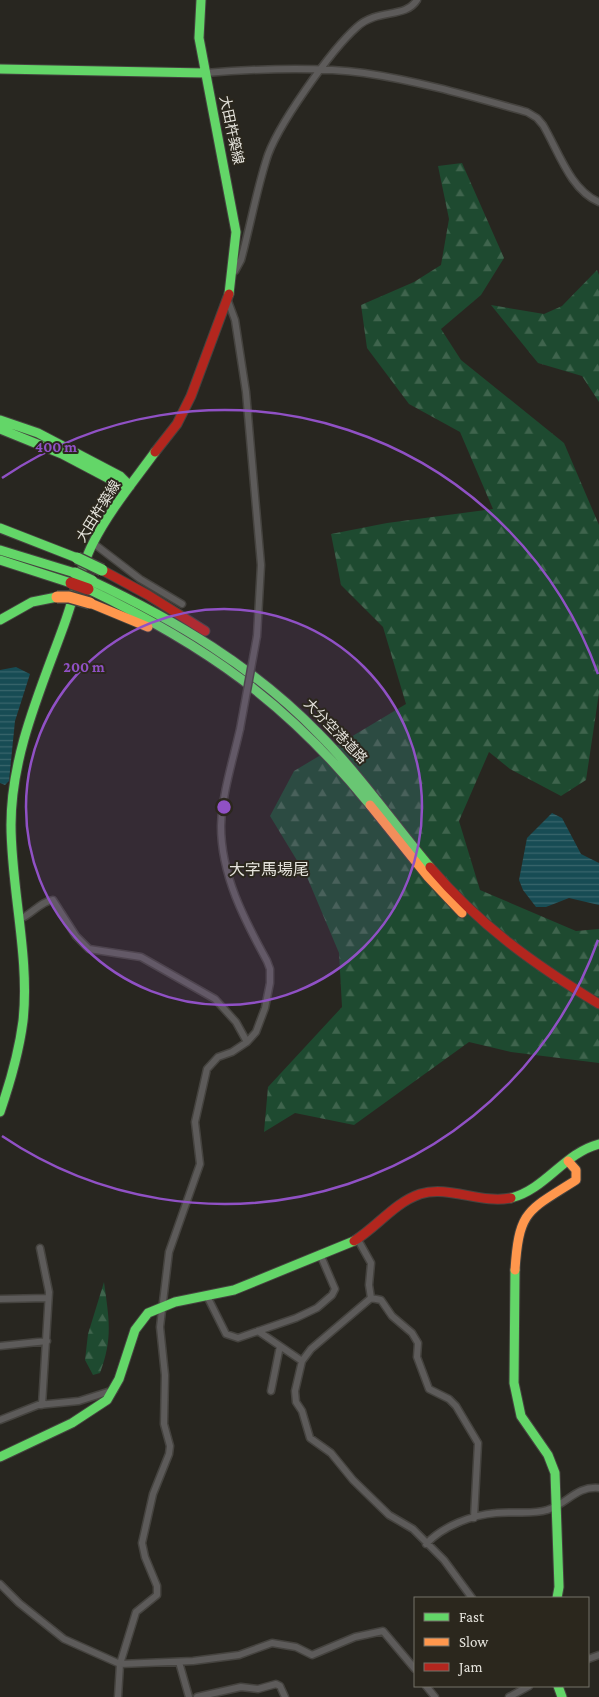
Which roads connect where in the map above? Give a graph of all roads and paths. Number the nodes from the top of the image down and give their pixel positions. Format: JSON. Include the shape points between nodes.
{"nodes":[{"id":1,"x":201,"y":0,"type":"edge"},
{"id":2,"x":417,"y":0,"type":"edge"},
{"id":3,"x":0,"y":69,"type":"edge"},
{"id":4,"x":321,"y":71,"type":"junction"},
{"id":5,"x":205,"y":72,"type":"junction"},
{"id":6,"x":599,"y":202,"type":"edge"},
{"id":7,"x":234,"y":275,"type":"junction"},
{"id":8,"x":228,"y":301,"type":"junction"},
{"id":9,"x":0,"y":420,"type":"edge"},
{"id":10,"x":0,"y":430,"type":"edge"},
{"id":11,"x":130,"y":486,"type":"junction"},
{"id":12,"x":0,"y":528,"type":"edge"},
{"id":13,"x":92,"y":543,"type":"junction"},
{"id":14,"x":0,"y":550,"type":"edge"},
{"id":15,"x":0,"y":560,"type":"edge"},
{"id":16,"x":73,"y":578,"type":"junction"},
{"id":17,"x":90,"y":585,"type":"junction"},
{"id":18,"x":182,"y":604,"type":"dead end"},
{"id":19,"x":0,"y":620,"type":"edge"},
{"id":20,"x":254,"y":688,"type":"junction"},
{"id":21,"x":325,"y":740,"type":"junction"},
{"id":22,"x":20,"y":919,"type":"junction"},
{"id":23,"x":599,"y":1006,"type":"edge"},
{"id":24,"x":247,"y":1042,"type":"junction"},
{"id":25,"x":0,"y":1112,"type":"edge"},
{"id":26,"x":598,"y":1141,"type":"edge"},
{"id":27,"x":568,"y":1161,"type":"junction"},
{"id":28,"x":357,"y":1238,"type":"junction"},
{"id":29,"x":40,"y":1248,"type":"dead end"},
{"id":30,"x":320,"y":1254,"type":"junction"},
{"id":31,"x":48,"y":1298,"type":"junction"},
{"id":32,"x":208,"y":1298,"type":"junction"},
{"id":33,"x":371,"y":1298,"type":"junction"},
{"id":34,"x":0,"y":1299,"type":"edge"},
{"id":35,"x":164,"y":1306,"type":"junction"},
{"id":36,"x":258,"y":1331,"type":"junction"},
{"id":37,"x":47,"y":1341,"type":"junction"},
{"id":38,"x":0,"y":1346,"type":"edge"},
{"id":39,"x":280,"y":1346,"type":"junction"},
{"id":40,"x":302,"y":1361,"type":"junction"},
{"id":41,"x":114,"y":1390,"type":"junction"},
{"id":42,"x":271,"y":1392,"type":"dead end"},
{"id":43,"x":42,"y":1405,"type":"junction"},
{"id":44,"x":0,"y":1420,"type":"edge"},
{"id":45,"x":0,"y":1457,"type":"edge"},
{"id":46,"x":599,"y":1488,"type":"edge"},
{"id":47,"x":557,"y":1506,"type":"junction"},
{"id":48,"x":474,"y":1518,"type":"junction"},
{"id":49,"x":426,"y":1544,"type":"junction"},
{"id":50,"x":0,"y":1584,"type":"edge"},
{"id":51,"x":471,"y":1597,"type":"edge"},
{"id":52,"x":557,"y":1597,"type":"edge"},
{"id":53,"x":179,"y":1662,"type":"junction"},
{"id":54,"x":120,"y":1664,"type":"junction"},
{"id":55,"x":414,"y":1667,"type":"edge"},
{"id":56,"x":427,"y":1687,"type":"edge"},
{"id":57,"x":527,"y":1687,"type":"edge"},
{"id":58,"x":260,"y":1688,"type":"junction"},
{"id":59,"x":118,"y":1697,"type":"edge"},
{"id":60,"x":189,"y":1697,"type":"edge"},
{"id":61,"x":197,"y":1697,"type":"edge"},
{"id":62,"x":262,"y":1697,"type":"edge"},
{"id":63,"x":285,"y":1697,"type":"edge"},
{"id":64,"x":435,"y":1697,"type":"edge"},
{"id":65,"x":509,"y":1697,"type":"edge"}],
"edges":[{"from":1,"to":5,"type":"main road","name":"大田杵築線","via":[[199,38]]},
{"from":2,"to":4,"type":"street","via":[[406,11],[375,15],[365,20]]},
{"from":3,"to":5,"type":"main road"},
{"from":4,"to":5,"type":"street","via":[[258,68]]},
{"from":4,"to":6,"type":"street","via":[[363,73],[430,86],[527,112],[543,125],[576,183]]},
{"from":4,"to":7,"type":"street","via":[[268,154],[241,260]]},
{"from":5,"to":7,"type":"main road","name":"大田杵築線","via":[[236,232]]},
{"from":7,"to":8,"type":"main road","name":"大田杵築線"},
{"from":8,"to":11,"type":"main road","name":"大田杵築線","via":[[177,424]]},
{"from":8,"to":24,"type":"street","bridge":true,"via":[[235,320],[246,392],[260,556],[257,636],[224,805],[222,842],[240,910],[270,968],[265,1008],[256,1032]]},
{"from":9,"to":11,"type":"main road","via":[[54,442],[120,476]]},
{"from":10,"to":11,"type":"main road"},
{"from":11,"to":13,"type":"main road","name":"大田杵築線"},
{"from":12,"to":21,"type":"main road","bridge":true,"via":[[77,558],[156,600],[222,644],[265,678]]},
{"from":13,"to":18,"type":"street","via":[[140,579]]},
{"from":13,"to":22,"type":"main road","name":"大田杵築線","via":[[25,735],[16,772],[10,822]]},
{"from":14,"to":16,"type":"main road","name":"大分空港道路"},
{"from":15,"to":16,"type":"main road","name":"大分空港道路"},
{"from":16,"to":17,"type":"main road","name":"大分空港道路","bridge":true},
{"from":17,"to":20,"type":"main road","name":"大分空港道路","via":[[182,638]]},
{"from":17,"to":21,"type":"main road","name":"大分空港道路","via":[[150,608],[203,639],[275,693]]},
{"from":19,"to":20,"type":"main road","bridge":true,"via":[[32,602],[69,597],[168,636]]},
{"from":20,"to":23,"type":"main road","name":"大分空港道路","via":[[332,761],[434,885],[480,930],[526,965]]},
{"from":21,"to":23,"type":"main road","name":"大分空港道路","via":[[357,774],[445,884],[478,918],[516,950]]},
{"from":22,"to":24,"type":"street","via":[[53,900],[76,936],[89,949],[141,957],[215,998],[236,1022]]},
{"from":22,"to":25,"type":"main road","name":"大田杵築線","via":[[23,1020],[11,1081]]},
{"from":24,"to":35,"type":"street","via":[[213,1062],[203,1081],[195,1122],[200,1164],[169,1252]]},
{"from":26,"to":27,"type":"main road"},
{"from":27,"to":28,"type":"main road","via":[[538,1186],[506,1199],[421,1193],[409,1198]]},
{"from":27,"to":47,"type":"main road","via":[[576,1170],[576,1180],[530,1210],[523,1222],[517,1238],[514,1289],[514,1383],[521,1416],[548,1455],[555,1473]]},
{"from":28,"to":30,"type":"main road"},
{"from":28,"to":33,"type":"street","via":[[371,1263]]},
{"from":29,"to":31,"type":"street"},
{"from":30,"to":32,"type":"main road"},
{"from":30,"to":36,"type":"street","via":[[335,1288],[332,1294],[317,1308]]},
{"from":31,"to":34,"type":"street"},
{"from":31,"to":37,"type":"street"},
{"from":32,"to":35,"type":"main road"},
{"from":32,"to":36,"type":"street","via":[[226,1334],[238,1338]]},
{"from":33,"to":40,"type":"street","via":[[311,1349]]},
{"from":33,"to":48,"type":"street","via":[[382,1300],[392,1316],[412,1333],[418,1343],[417,1357],[429,1390],[456,1406],[478,1443]]},
{"from":35,"to":41,"type":"main road","via":[[140,1320],[120,1382]]},
{"from":35,"to":54,"type":"street","via":[[160,1345],[165,1376],[164,1424],[170,1446],[153,1494],[142,1543],[157,1595],[136,1612]]},
{"from":36,"to":39,"type":"street"},
{"from":37,"to":38,"type":"street"},
{"from":37,"to":43,"type":"street"},
{"from":39,"to":40,"type":"street"},
{"from":39,"to":42,"type":"street"},
{"from":40,"to":49,"type":"street","via":[[295,1391],[296,1402],[302,1410],[310,1438],[331,1453],[389,1515],[413,1529]]},
{"from":41,"to":43,"type":"street","via":[[80,1401]]},
{"from":41,"to":45,"type":"main road","via":[[106,1400],[84,1415]]},
{"from":43,"to":44,"type":"street"},
{"from":46,"to":47,"type":"street","via":[[587,1487]]},
{"from":47,"to":48,"type":"street","via":[[545,1511],[494,1513]]},
{"from":47,"to":52,"type":"main road","via":[[560,1587]]},
{"from":48,"to":49,"type":"street","via":[[443,1530]]},
{"from":49,"to":51,"type":"street","via":[[444,1560]]},
{"from":50,"to":54,"type":"street","via":[[64,1639]]},
{"from":53,"to":54,"type":"street"},
{"from":53,"to":55,"type":"street","via":[[239,1654],[272,1642],[296,1647],[312,1655],[345,1640],[383,1631]]},
{"from":53,"to":60,"type":"street"},
{"from":54,"to":59,"type":"street"},
{"from":56,"to":64,"type":"street"},
{"from":57,"to":65,"type":"street"},
{"from":58,"to":61,"type":"street","via":[[241,1687]]},
{"from":58,"to":62,"type":"street"},
{"from":58,"to":63,"type":"street","via":[[276,1684]]}]}
